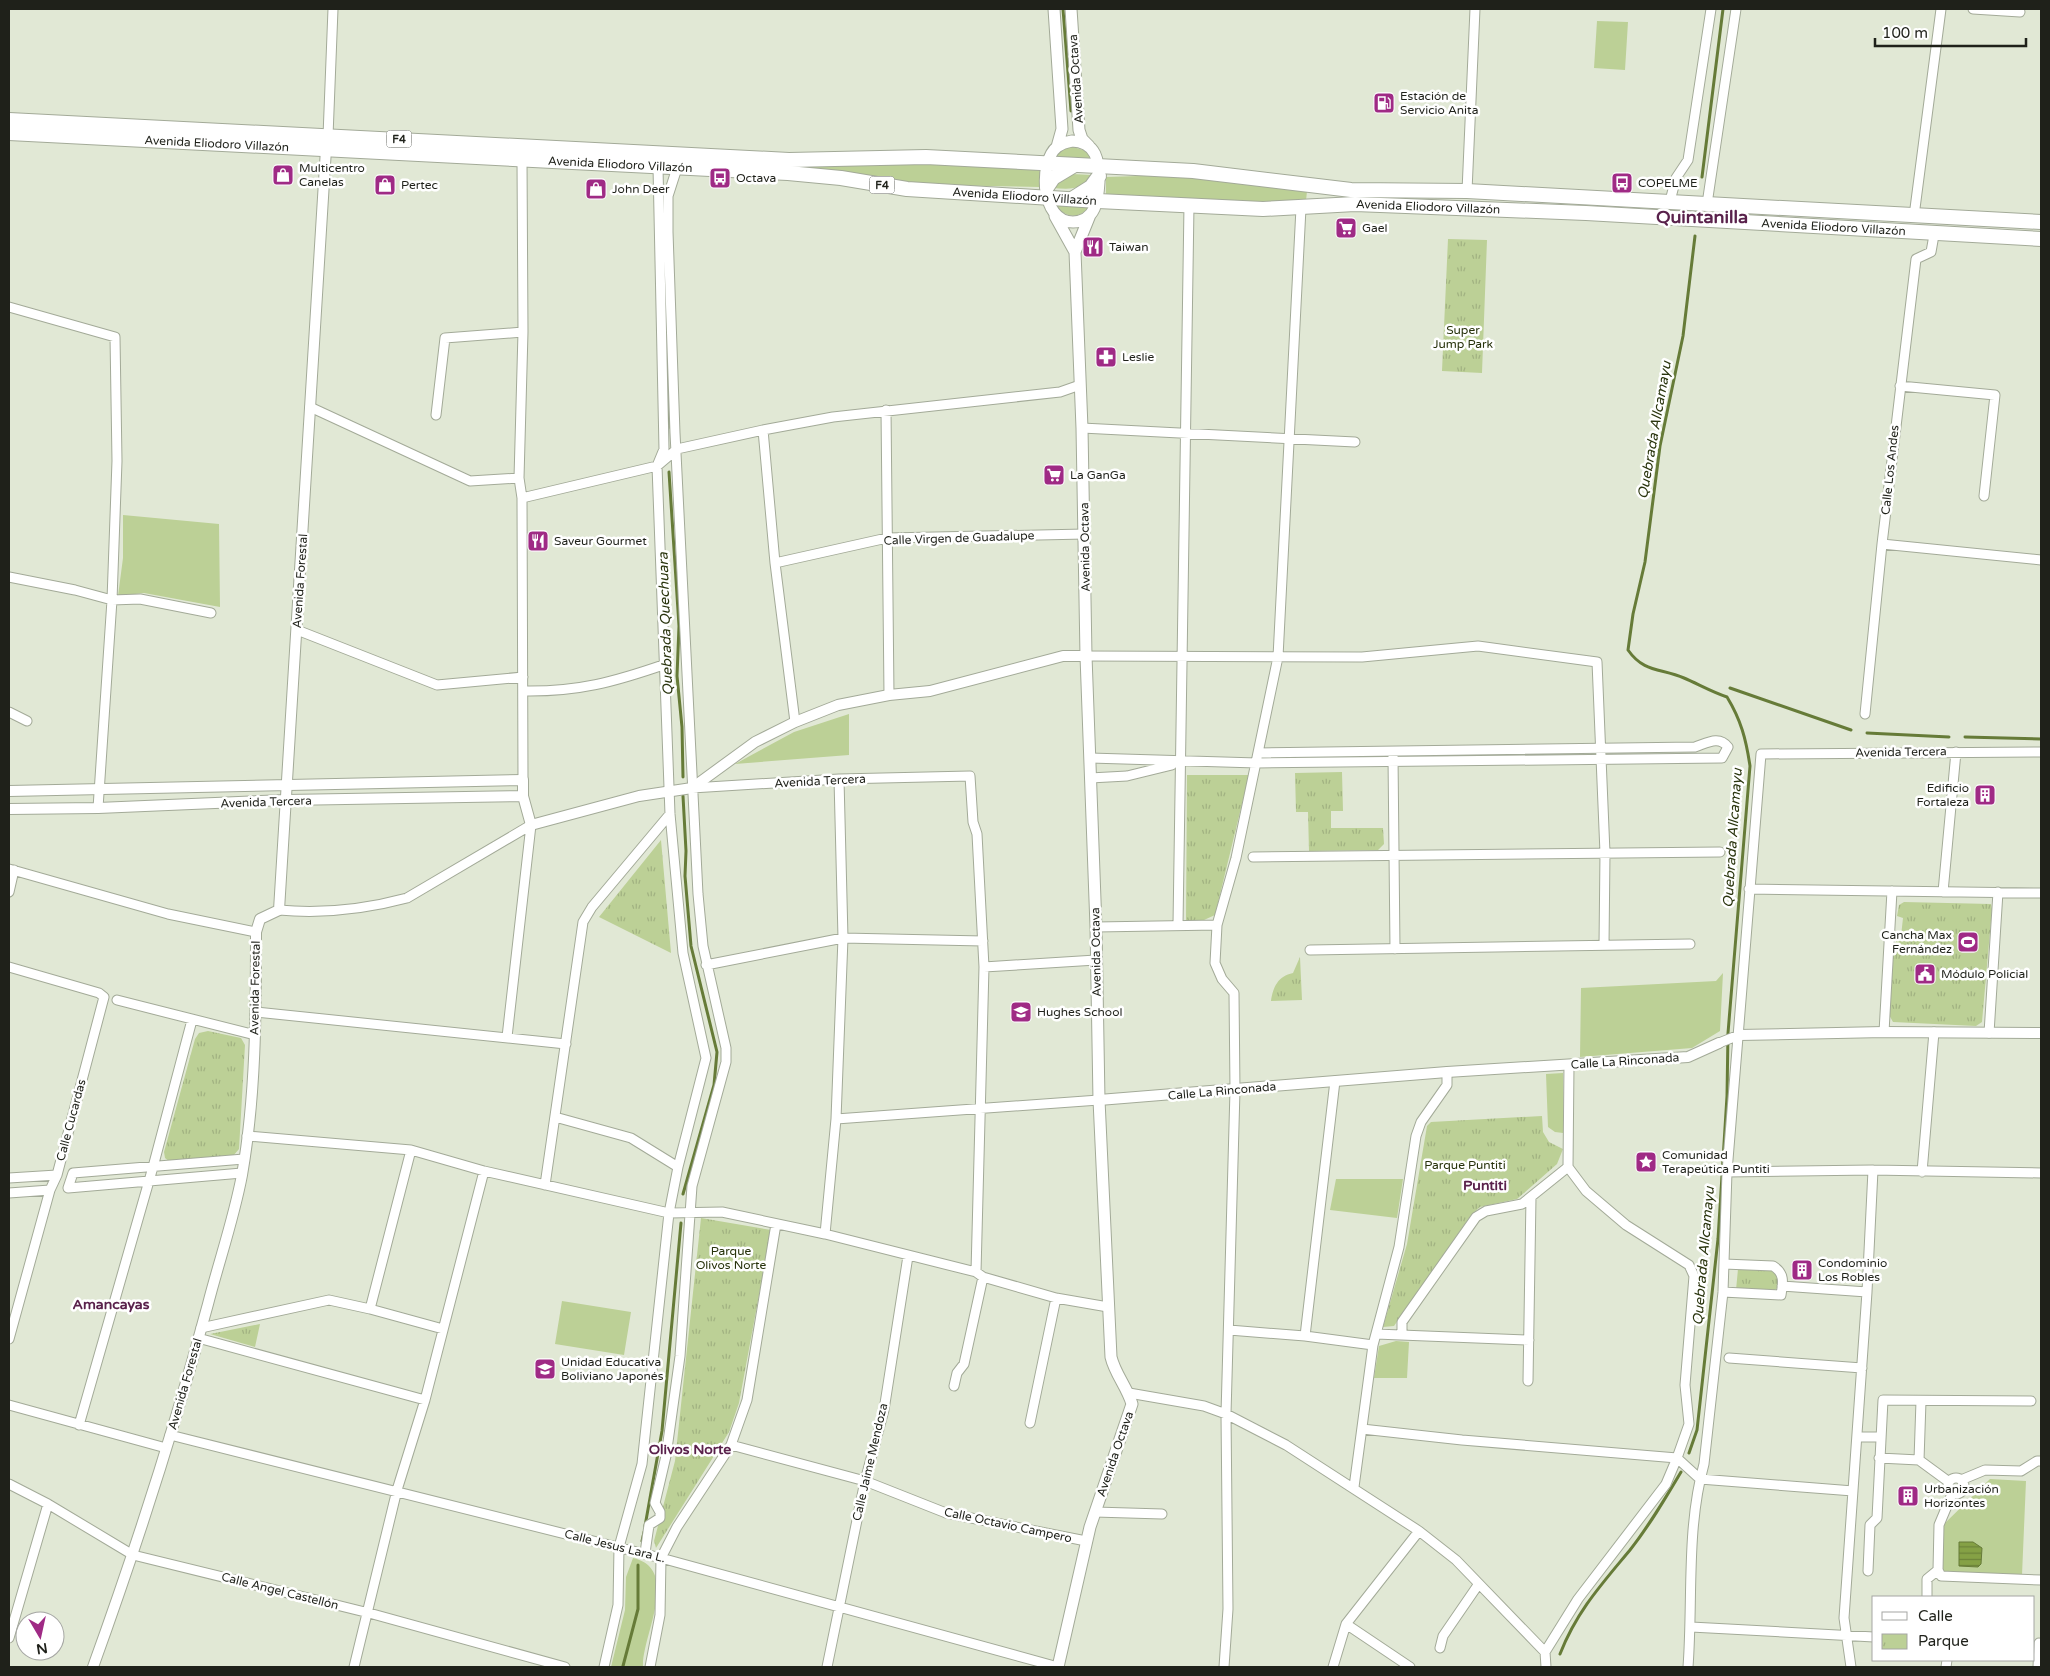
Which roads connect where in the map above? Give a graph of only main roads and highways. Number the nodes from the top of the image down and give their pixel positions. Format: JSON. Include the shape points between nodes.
{"nodes":[{"id":1,"x":1054,"y":9,"type":"edge"},
{"id":2,"x":1070,"y":9,"type":"edge"},
{"id":3,"x":9,"y":120,"type":"edge"},
{"id":4,"x":9,"y":133,"type":"edge"},
{"id":5,"x":327,"y":143,"type":"junction"},
{"id":6,"x":1089,"y":146,"type":"junction"},
{"id":7,"x":1056,"y":147,"type":"junction"},
{"id":8,"x":1047,"y":164,"type":"junction"},
{"id":9,"x":1073,"y":166,"type":"junction"},
{"id":10,"x":1099,"y":172,"type":"junction"},
{"id":11,"x":1047,"y":193,"type":"junction"},
{"id":12,"x":1072,"y":200,"type":"junction"},
{"id":13,"x":1098,"y":201,"type":"junction"},
{"id":14,"x":1052,"y":212,"type":"junction"},
{"id":15,"x":1090,"y":215,"type":"junction"},
{"id":16,"x":2041,"y":222,"type":"edge"},
{"id":17,"x":2041,"y":239,"type":"edge"},
{"id":18,"x":1075,"y":252,"type":"junction"},
{"id":19,"x":1058,"y":1667,"type":"edge"}],
"edges":[{"from":1,"to":7,"type":"main road","name":"Avenida Octava","via":[[1062,129]]},
{"from":2,"to":6,"type":"main road","name":"Avenida Octava","via":[[1079,130]]},
{"from":3,"to":5,"type":"highway","name":"Avenida Eliodoro Villazón","number":"F4"},
{"from":4,"to":5,"type":"highway","name":"Avenida Eliodoro Villazón","number":"F4"},
{"from":5,"to":8,"type":"highway","name":"Avenida Eliodoro Villazón","number":"F4","via":[[788,160],[926,157]]},
{"from":5,"to":11,"type":"highway","name":"Avenida Eliodoro Villazón","number":"F4","via":[[522,160],[788,173],[907,189]]},
{"from":6,"to":7,"type":"main road","via":[[1072,141]]},
{"from":6,"to":10,"type":"main road","name":"Avenida Octava","via":[[1098,157]]},
{"from":7,"to":8,"type":"main road","name":"Avenida Octava"},
{"from":8,"to":9,"type":"highway","name":"Avenida Eliodoro Villazón","number":"F4"},
{"from":8,"to":11,"type":"main road"},
{"from":9,"to":10,"type":"highway","name":"Avenida Eliodoro Villazón","number":"F4"},
{"from":9,"to":11,"type":"highway","via":[[1053,178]]},
{"from":10,"to":12,"type":"highway","via":[[1091,187]]},
{"from":10,"to":13,"type":"main road"},
{"from":10,"to":16,"type":"highway","name":"Avenida Eliodoro Villazón","number":"F4","via":[[1193,171],[1351,190],[1467,191]]},
{"from":11,"to":12,"type":"highway","name":"Avenida Eliodoro Villazón","number":"F4"},
{"from":11,"to":14,"type":"main road","name":"Avenida Octava"},
{"from":12,"to":13,"type":"highway","name":"Avenida Eliodoro Villazón","number":"F4"},
{"from":13,"to":15,"type":"main road","name":"Avenida Octava"},
{"from":13,"to":17,"type":"highway","name":"Avenida Eliodoro Villazón","number":"F4","via":[[1263,209],[1355,204],[1586,213]]},
{"from":14,"to":15,"type":"main road","via":[[1066,221],[1075,222]]},
{"from":14,"to":18,"type":"main road","name":"Avenida Octava"},
{"from":15,"to":18,"type":"main road","name":"Avenida Octava"},
{"from":18,"to":19,"type":"main road","name":"Avenida Octava","via":[[1099,1100],[1108,1307],[1111,1357],[1132,1404],[1086,1541]]}]}
